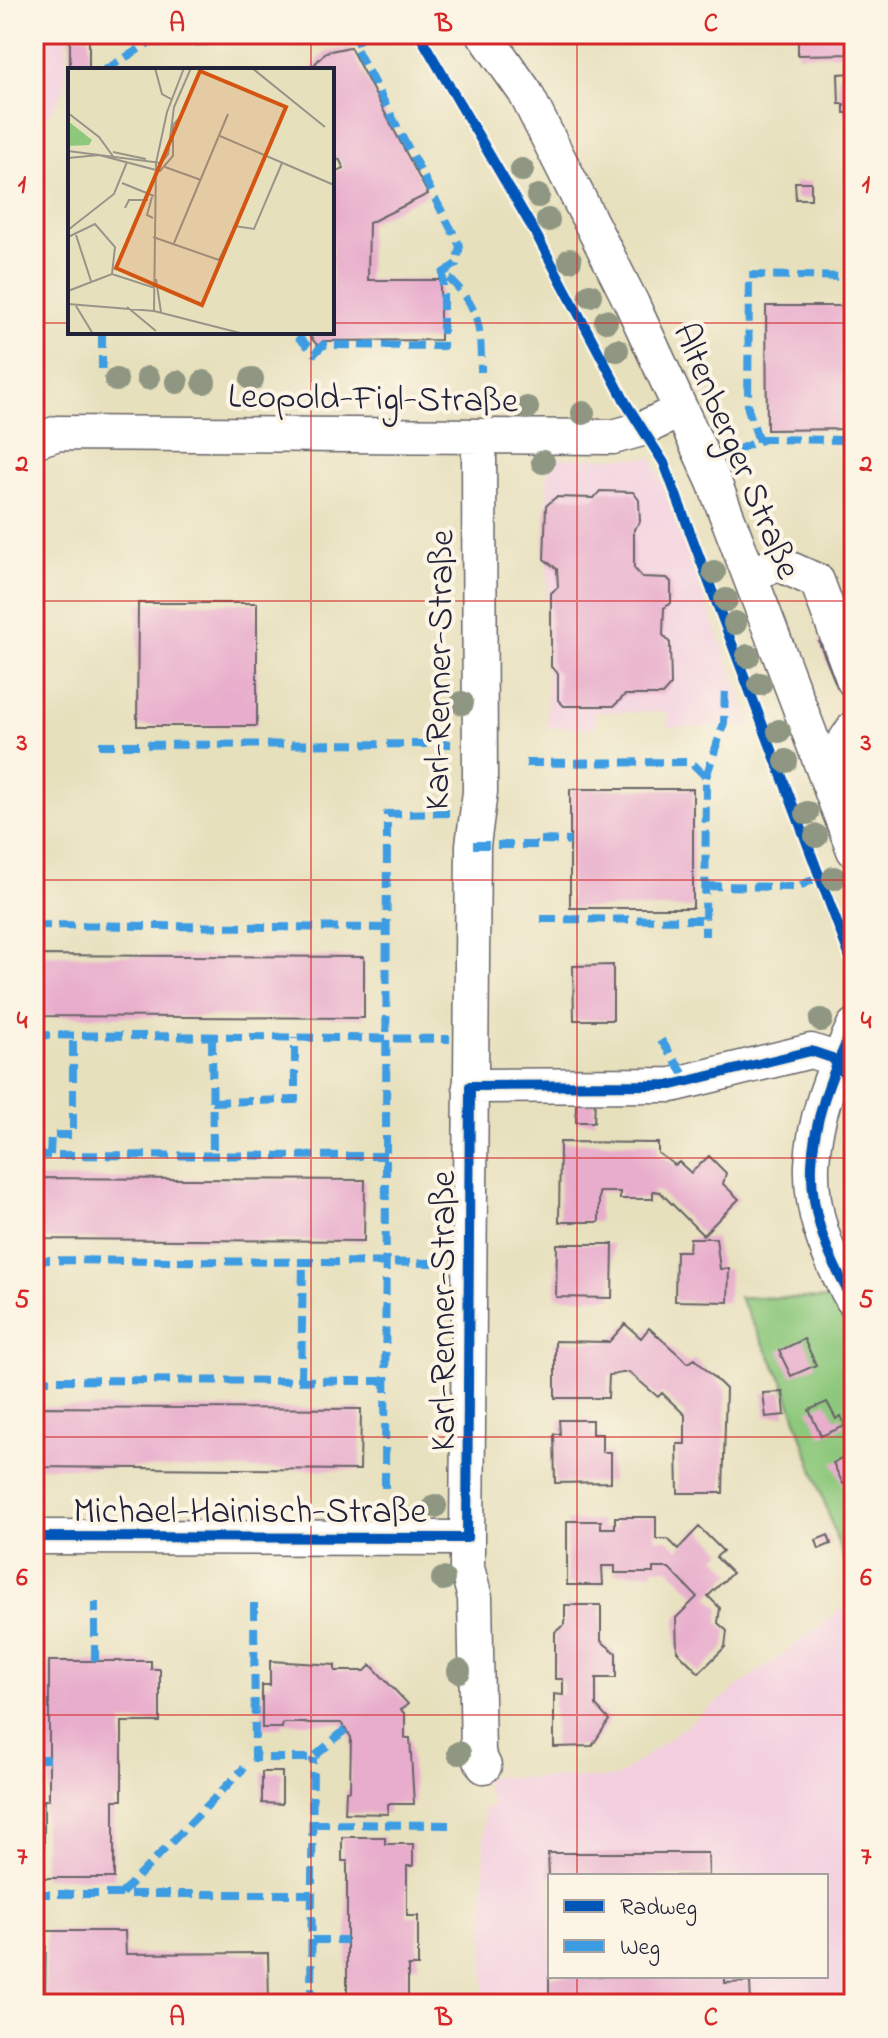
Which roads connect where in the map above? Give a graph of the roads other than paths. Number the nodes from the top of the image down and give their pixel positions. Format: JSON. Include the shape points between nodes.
{"nodes":[{"id":1,"x":484,"y":34,"type":"edge"},
{"id":2,"x":504,"y":34,"type":"edge"},
{"id":3,"x":525,"y":92,"type":"junction"},
{"id":4,"x":681,"y":410,"type":"junction"},
{"id":5,"x":46,"y":437,"type":"edge"},
{"id":6,"x":479,"y":437,"type":"junction"},
{"id":7,"x":750,"y":574,"type":"junction"},
{"id":8,"x":842,"y":616,"type":"edge"},
{"id":9,"x":854,"y":681,"type":"edge"},
{"id":10,"x":854,"y":728,"type":"edge"},
{"id":11,"x":839,"y":766,"type":"edge"},
{"id":12,"x":854,"y":850,"type":"edge"},
{"id":13,"x":854,"y":1026,"type":"edge"},
{"id":14,"x":837,"y":1067,"type":"junction"},
{"id":15,"x":470,"y":1086,"type":"junction"},
{"id":16,"x":854,"y":1302,"type":"edge"},
{"id":17,"x":34,"y":1537,"type":"edge"},
{"id":18,"x":467,"y":1538,"type":"junction"},
{"id":19,"x":484,"y":1766,"type":"dead end"}],
"edges":[{"from":1,"to":3,"type":"street","name":"Altenberger Straße"},
{"from":2,"to":3,"type":"street","name":"Altenberger Straße"},
{"from":3,"to":4,"type":"street","name":"Altenberger Straße"},
{"from":4,"to":6,"type":"street","name":"Leopold-Figl-Straße","via":[[613,437]]},
{"from":4,"to":7,"type":"street","name":"Altenberger Straße"},
{"from":5,"to":6,"type":"street","name":"Leopold-Figl-Straße"},
{"from":6,"to":15,"type":"street","name":"Karl-Renner-Straße","via":[[480,792],[473,845]]},
{"from":7,"to":8,"type":"street","via":[[779,564],[817,581]]},
{"from":7,"to":11,"type":"street","name":"Altenberger Straße"},
{"from":8,"to":9,"type":"street"},
{"from":10,"to":11,"type":"street"},
{"from":11,"to":12,"type":"street","name":"Altenberger Straße"},
{"from":13,"to":14,"type":"street"},
{"from":14,"to":15,"type":"street","via":[[832,1058],[811,1051],[672,1085]]},
{"from":14,"to":16,"type":"street","via":[[815,1137],[810,1188],[826,1249]]},
{"from":15,"to":18,"type":"street","name":"Karl-Renner-Straße"},
{"from":17,"to":18,"type":"street","name":"Michael-Hainisch-Straße"},
{"from":18,"to":19,"type":"street","name":"Karl-Renner-Straße","via":[[475,1598],[478,1754]]}]}
